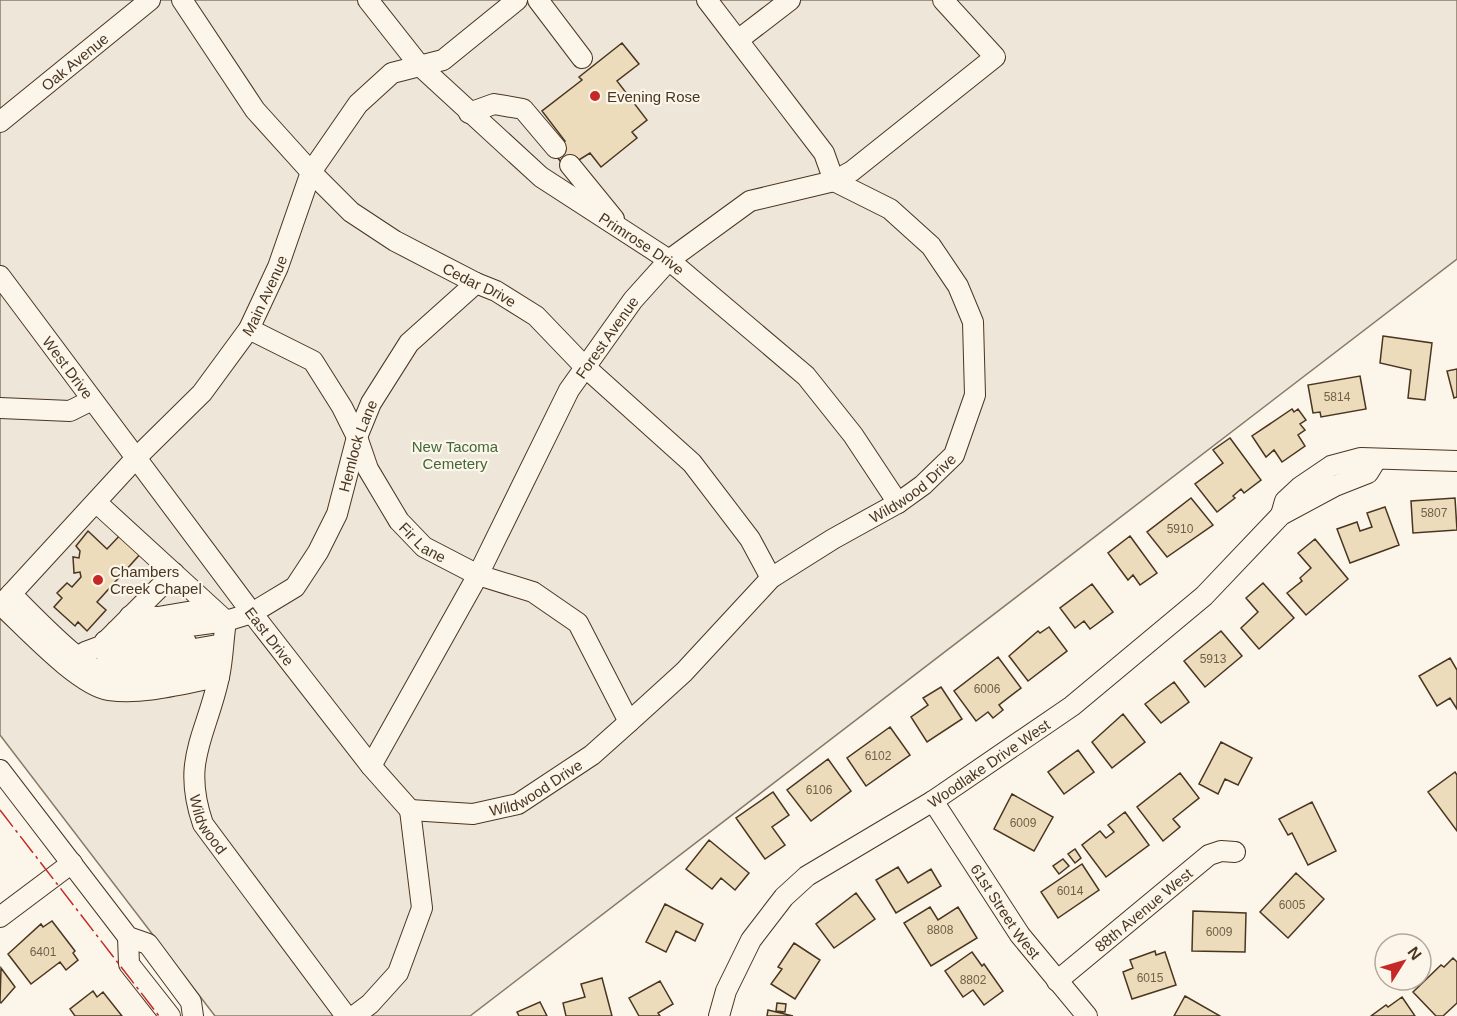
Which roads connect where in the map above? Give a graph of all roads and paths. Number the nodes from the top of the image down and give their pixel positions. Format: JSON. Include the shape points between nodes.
{"nodes":[{"id":1,"x":150,"y":0,"type":"edge"},
{"id":2,"x":182,"y":0,"type":"edge"},
{"id":3,"x":368,"y":0,"type":"edge"},
{"id":4,"x":517,"y":0,"type":"edge"},
{"id":5,"x":538,"y":0,"type":"edge"},
{"id":6,"x":707,"y":0,"type":"edge"},
{"id":7,"x":790,"y":0,"type":"edge"},
{"id":8,"x":942,"y":0,"type":"edge"},
{"id":9,"x":738,"y":40,"type":"junction"},
{"id":10,"x":582,"y":58,"type":"dead end"},
{"id":11,"x":420,"y":66,"type":"junction"},
{"id":12,"x":469,"y":113,"type":"junction"},
{"id":13,"x":0,"y":122,"type":"edge"},
{"id":14,"x":556,"y":148,"type":"dead end"},
{"id":15,"x":570,"y":165,"type":"dead end"},
{"id":16,"x":311,"y":172,"type":"junction"},
{"id":17,"x":834,"y":181,"type":"junction"},
{"id":18,"x":626,"y":234,"type":"junction"},
{"id":19,"x":669,"y":260,"type":"junction"},
{"id":20,"x":0,"y":276,"type":"edge"},
{"id":21,"x":476,"y":283,"type":"junction"},
{"id":22,"x":249,"y":329,"type":"junction"},
{"id":23,"x":584,"y":366,"type":"junction"},
{"id":24,"x":92,"y":400,"type":"junction"},
{"id":25,"x":0,"y":408,"type":"edge"},
{"id":26,"x":357,"y":437,"type":"junction"},
{"id":27,"x":136,"y":458,"type":"junction"},
{"id":28,"x":1457,"y":461,"type":"edge"},
{"id":29,"x":97,"y":503,"type":"junction"},
{"id":30,"x":898,"y":503,"type":"junction"},
{"id":31,"x":174,"y":573,"type":"junction"},
{"id":32,"x":478,"y":575,"type":"junction"},
{"id":33,"x":771,"y":578,"type":"junction"},
{"id":34,"x":7,"y":599,"type":"edge"},
{"id":35,"x":252,"y":613,"type":"junction"},
{"id":36,"x":114,"y":631,"type":"junction"},
{"id":37,"x":218,"y":635,"type":"junction"},
{"id":38,"x":629,"y":722,"type":"junction"},
{"id":39,"x":371,"y":766,"type":"junction"},
{"id":40,"x":0,"y":770,"type":"edge"},
{"id":41,"x":933,"y":801,"type":"junction"},
{"id":42,"x":410,"y":810,"type":"junction"},
{"id":43,"x":1234,"y":852,"type":"dead end"},
{"id":44,"x":72,"y":863,"type":"junction"},
{"id":45,"x":0,"y":917,"type":"edge"},
{"id":46,"x":128,"y":937,"type":"junction"},
{"id":47,"x":1057,"y":981,"type":"junction"},
{"id":48,"x":170,"y":1016,"type":"edge"},
{"id":49,"x":193,"y":1016,"type":"edge"},
{"id":50,"x":346,"y":1016,"type":"edge"},
{"id":51,"x":354,"y":1016,"type":"edge"},
{"id":52,"x":719,"y":1016,"type":"edge"},
{"id":53,"x":1087,"y":1016,"type":"edge"}],
"edges":[{"from":1,"to":13,"type":"street","name":"Oak Avenue"},
{"from":2,"to":16,"type":"street","name":"Cedar Drive","via":[[255,110]]},
{"from":3,"to":11,"type":"street","name":"Primrose Drive"},
{"from":4,"to":11,"type":"street","name":"Main Avenue","via":[[443,60]]},
{"from":5,"to":10,"type":"street"},
{"from":6,"to":9,"type":"street"},
{"from":7,"to":9,"type":"street"},
{"from":8,"to":17,"type":"street","name":"Forest Avenue","via":[[995,57],[852,171]]},
{"from":9,"to":17,"type":"street","via":[[824,153]]},
{"from":11,"to":12,"type":"street","name":"Primrose Drive"},
{"from":11,"to":16,"type":"street","name":"Main Avenue","via":[[392,73],[358,104]]},
{"from":12,"to":14,"type":"street","via":[[494,104],[523,108]]},
{"from":12,"to":18,"type":"street","name":"Primrose Drive","via":[[541,177]]},
{"from":15,"to":18,"type":"street"},
{"from":16,"to":21,"type":"street","name":"Cedar Drive","via":[[351,212],[376,229]]},
{"from":16,"to":22,"type":"street","name":"Main Avenue","via":[[278,267]]},
{"from":17,"to":19,"type":"street","name":"Forest Avenue","via":[[750,201]]},
{"from":17,"to":30,"type":"street","name":"Wildwood Drive","via":[[890,209],[931,246],[958,286],[973,322],[975,395],[954,455]]},
{"from":18,"to":19,"type":"street","name":"Primrose Drive"},
{"from":19,"to":23,"type":"street","name":"Forest Avenue","via":[[633,300]]},
{"from":19,"to":30,"type":"street","name":"Primrose Drive","via":[[806,376],[853,435]]},
{"from":20,"to":24,"type":"street","name":"West Drive"},
{"from":21,"to":23,"type":"street","name":"Cedar Drive","via":[[536,316]]},
{"from":21,"to":26,"type":"street","name":"Hemlock Lane","via":[[409,343],[371,403]]},
{"from":22,"to":26,"type":"street","name":"Fir Lane","via":[[313,361]]},
{"from":22,"to":27,"type":"street","name":"Main Avenue","via":[[202,393]]},
{"from":23,"to":32,"type":"street","name":"Forest Avenue"},
{"from":23,"to":33,"type":"street","name":"Cedar Drive","via":[[692,463],[750,539]]},
{"from":24,"to":25,"type":"street","via":[[70,411]]},
{"from":24,"to":27,"type":"street","name":"West Drive"},
{"from":26,"to":32,"type":"street","name":"Fir Lane","via":[[368,469],[399,521],[424,547]]},
{"from":26,"to":35,"type":"street","name":"Hemlock Lane","via":[[337,514],[318,552],[295,587]]},
{"from":27,"to":29,"type":"street","name":"Main Avenue"},
{"from":27,"to":35,"type":"street","name":"East Drive"},
{"from":28,"to":41,"type":"street","name":"Woodlake Drive West","via":[[1350,460],[1313,475],[1204,596],[1121,667],[1021,743]]},
{"from":29,"to":31,"type":"street"},
{"from":29,"to":34,"type":"street","name":"Main Avenue"},
{"from":30,"to":33,"type":"street","name":"Wildwood Drive"},
{"from":31,"to":36,"type":"street"},
{"from":31,"to":37,"type":"street"},
{"from":32,"to":38,"type":"street","name":"Fir Lane","via":[[533,592],[578,623]]},
{"from":32,"to":39,"type":"street","name":"Forest Avenue"},
{"from":33,"to":38,"type":"street","name":"Wildwood Drive","via":[[684,672]]},
{"from":34,"to":36,"type":"street"},
{"from":34,"to":37,"type":"street","via":[[78,675],[108,690],[158,688]]},
{"from":35,"to":37,"type":"street"},
{"from":35,"to":39,"type":"street","name":"East Drive"},
{"from":36,"to":37,"type":"street","via":[[159,625]]},
{"from":36,"to":37,"type":"street","via":[[180,602]]},
{"from":36,"to":37,"type":"street","via":[[115,655],[171,653]]},
{"from":37,"to":50,"type":"street","name":"Wildwood","via":[[193,764],[194,798],[203,824]]},
{"from":38,"to":42,"type":"street","name":"Wildwood Drive","via":[[592,755],[518,804],[473,814]]},
{"from":39,"to":42,"type":"street","name":"East Drive"},
{"from":40,"to":44,"type":"street"},
{"from":41,"to":47,"type":"street","name":"61st Street West","via":[[1020,935]]},
{"from":41,"to":52,"type":"street","name":"Woodlake Drive West","via":[[828,862],[784,897],[738,962]]},
{"from":42,"to":51,"type":"street","via":[[422,908],[398,973]]},
{"from":43,"to":47,"type":"street","name":"88th Avenue West","via":[[1209,855]]},
{"from":44,"to":45,"type":"street"},
{"from":44,"to":46,"type":"street"},
{"from":46,"to":48,"type":"street","via":[[129,964]]},
{"from":46,"to":49,"type":"street","via":[[148,944],[191,1002]]},
{"from":47,"to":53,"type":"street","name":"61st Street West"}]}
